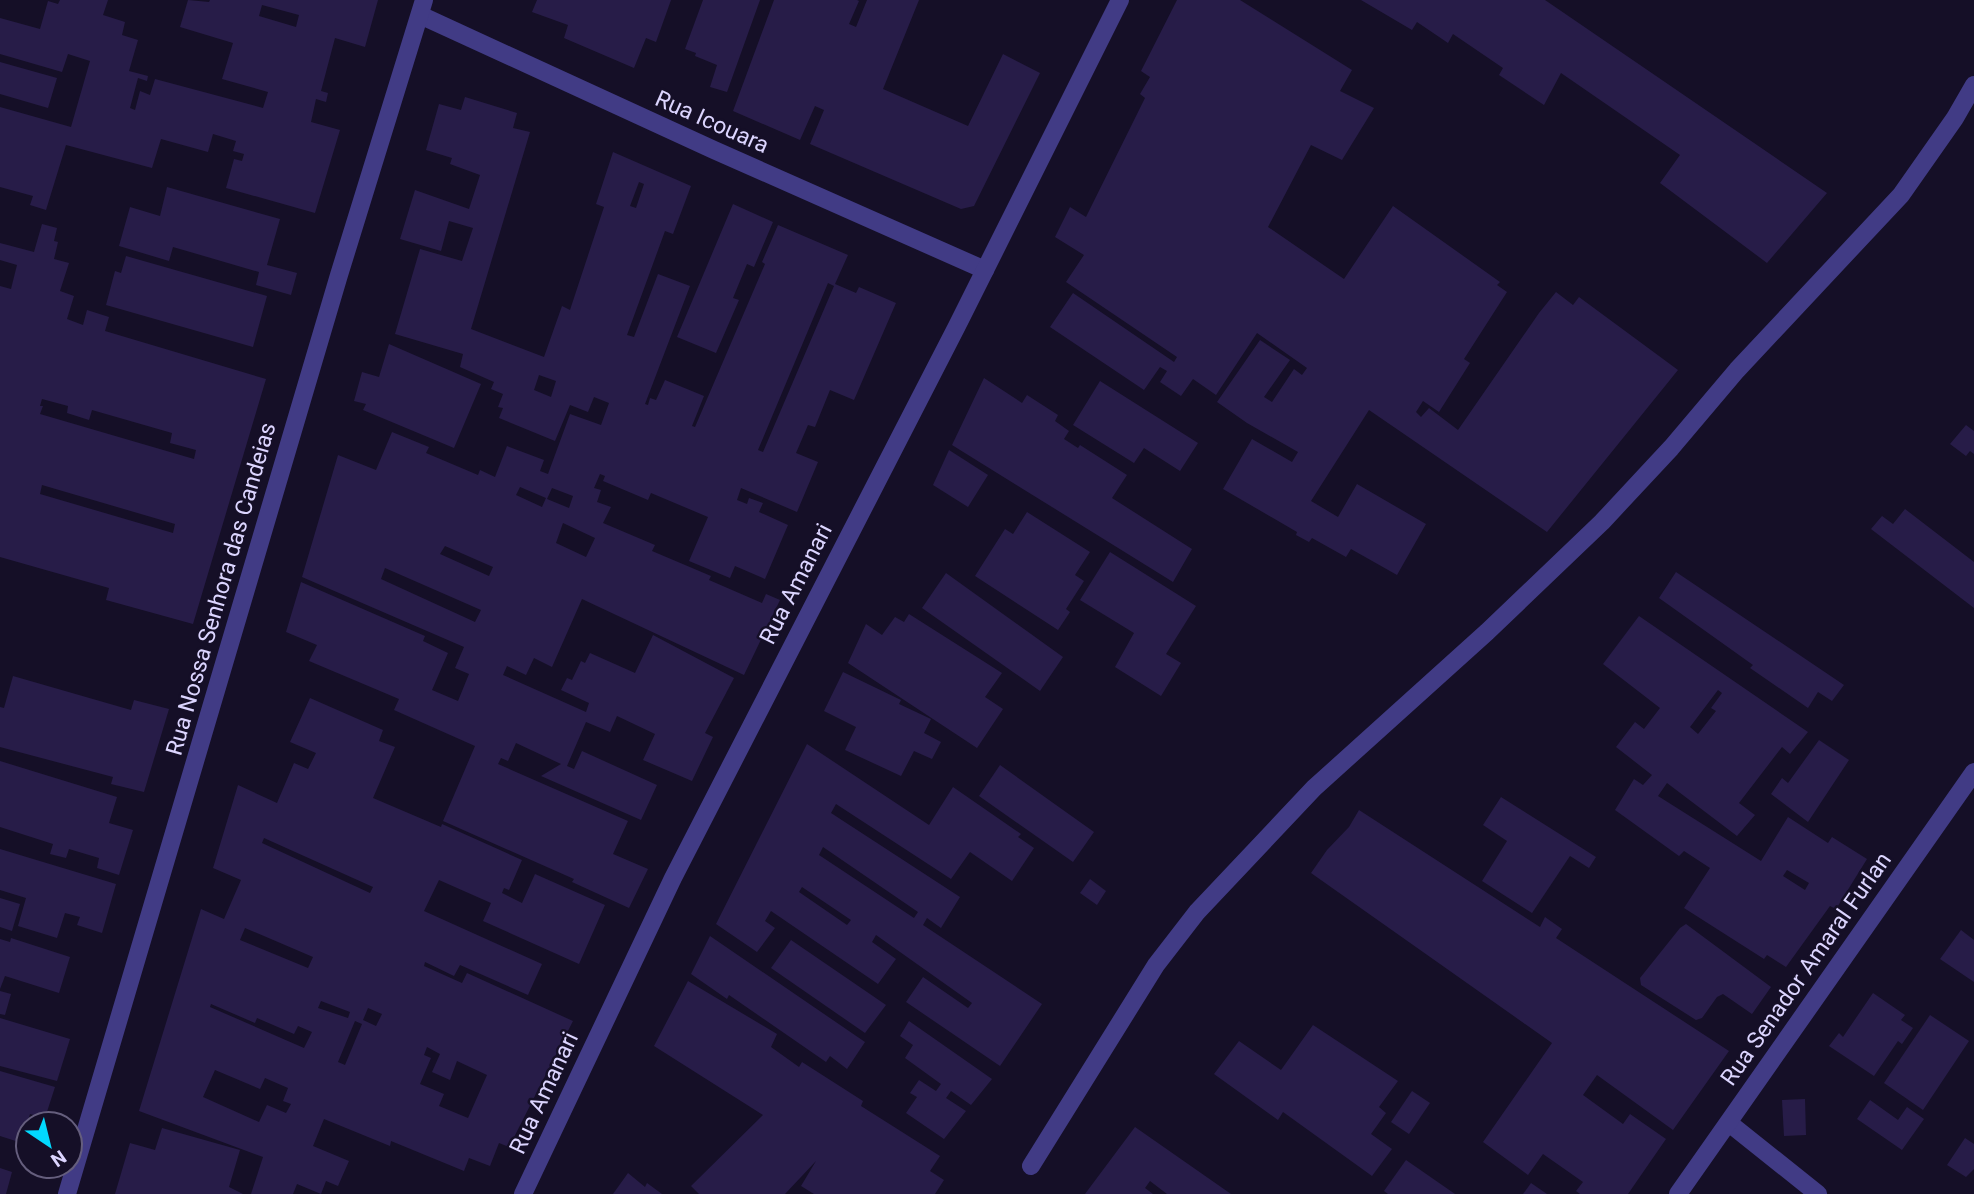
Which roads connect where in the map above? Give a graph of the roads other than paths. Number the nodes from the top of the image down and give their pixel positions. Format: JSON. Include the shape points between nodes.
{"nodes":[{"id":1,"x":1120,"y":0,"type":"edge"},
{"id":2,"x":422,"y":7,"type":"edge"},
{"id":3,"x":1974,"y":85,"type":"edge"},
{"id":4,"x":985,"y":270,"type":"junction"},
{"id":5,"x":1974,"y":772,"type":"edge"},
{"id":6,"x":1729,"y":1123,"type":"junction"},
{"id":7,"x":1031,"y":1166,"type":"dead end"},
{"id":8,"x":67,"y":1194,"type":"edge"},
{"id":9,"x":523,"y":1194,"type":"edge"},
{"id":10,"x":1678,"y":1194,"type":"edge"},
{"id":11,"x":1818,"y":1194,"type":"edge"}],
"edges":[{"from":1,"to":4,"type":"street","name":"Rua Amanari"},
{"from":2,"to":4,"type":"street","name":"Rua Icouara","via":[[714,150]]},
{"from":2,"to":8,"type":"street","name":"Rua Nossa Senhora das Candeias"},
{"from":3,"to":7,"type":"street","via":[[1900,195],[1602,522],[1314,788],[1197,912],[1156,965]]},
{"from":4,"to":9,"type":"street","name":"Rua Amanari","via":[[673,878]]},
{"from":5,"to":6,"type":"street","name":"Rua Senador Amaral Furlan"},
{"from":6,"to":10,"type":"street","name":"Rua Senador Amaral Furlan"},
{"from":6,"to":11,"type":"street"}]}
